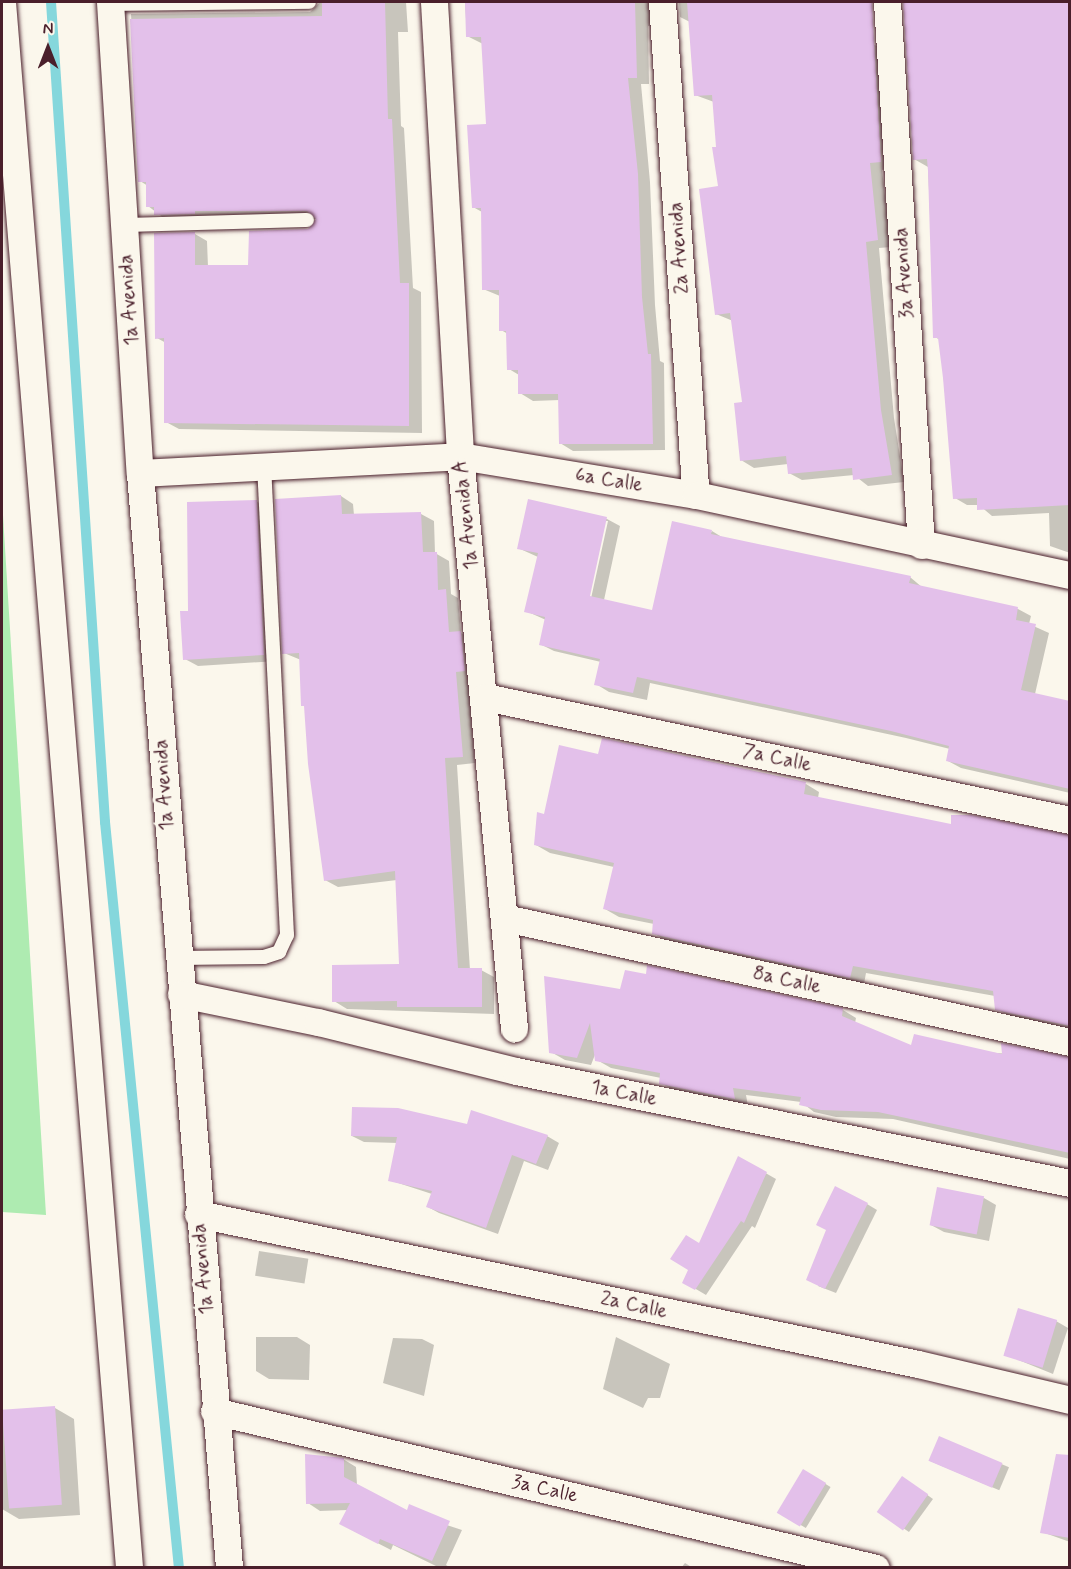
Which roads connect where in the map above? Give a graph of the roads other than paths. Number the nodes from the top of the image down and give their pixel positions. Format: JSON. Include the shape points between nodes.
{"nodes":[{"id":1,"x":2,"y":2,"type":"edge"},
{"id":2,"x":309,"y":2,"type":"edge"},
{"id":3,"x":434,"y":2,"type":"edge"},
{"id":4,"x":662,"y":2,"type":"edge"},
{"id":5,"x":887,"y":2,"type":"edge"},
{"id":6,"x":110,"y":3,"type":"edge"},
{"id":7,"x":307,"y":220,"type":"dead end"},
{"id":8,"x":124,"y":225,"type":"junction"},
{"id":9,"x":460,"y":456,"type":"junction"},
{"id":10,"x":264,"y":466,"type":"junction"},
{"id":11,"x":140,"y":473,"type":"junction"},
{"id":12,"x":696,"y":495,"type":"junction"},
{"id":13,"x":921,"y":545,"type":"junction"},
{"id":14,"x":1070,"y":575,"type":"edge"},
{"id":15,"x":484,"y":697,"type":"junction"},
{"id":16,"x":1070,"y":820,"type":"edge"},
{"id":17,"x":505,"y":918,"type":"junction"},
{"id":18,"x":178,"y":958,"type":"junction"},
{"id":19,"x":181,"y":994,"type":"junction"},
{"id":20,"x":514,"y":1028,"type":"dead end"},
{"id":21,"x":1070,"y":1042,"type":"edge"},
{"id":22,"x":1070,"y":1183,"type":"edge"},
{"id":23,"x":198,"y":1214,"type":"junction"},
{"id":24,"x":1070,"y":1400,"type":"edge"},
{"id":25,"x":214,"y":1411,"type":"junction"},
{"id":26,"x":129,"y":1568,"type":"edge"},
{"id":27,"x":229,"y":1568,"type":"edge"},
{"id":28,"x":876,"y":1568,"type":"edge"}],
"edges":[{"from":1,"to":26,"type":"street"},
{"from":2,"to":6,"type":"lane"},
{"from":3,"to":9,"type":"street","name":"1a Avenida A"},
{"from":4,"to":12,"type":"street","name":"2a Avenida"},
{"from":5,"to":13,"type":"street","name":"3a Avenida"},
{"from":6,"to":8,"type":"street","name":"1a Avenida"},
{"from":7,"to":8,"type":"lane"},
{"from":8,"to":11,"type":"street","name":"1a Avenida"},
{"from":9,"to":10,"type":"street","name":"6a Calle"},
{"from":9,"to":12,"type":"street","name":"6a Calle"},
{"from":9,"to":15,"type":"street","name":"1a Avenida A"},
{"from":10,"to":11,"type":"street","name":"6a Calle"},
{"from":10,"to":18,"type":"lane","via":[[287,935],[279,952],[264,957]]},
{"from":11,"to":18,"type":"street","name":"1a Avenida"},
{"from":12,"to":13,"type":"street","name":"6a Calle"},
{"from":13,"to":14,"type":"street","name":"6a Calle"},
{"from":15,"to":16,"type":"street","name":"7a Calle"},
{"from":15,"to":17,"type":"street","name":"1a Avenida A"},
{"from":17,"to":20,"type":"street","name":"1a Avenida A"},
{"from":17,"to":21,"type":"street","name":"8a Calle"},
{"from":18,"to":19,"type":"street","name":"1a Avenida"},
{"from":19,"to":22,"type":"street","name":"1a Calle","via":[[318,1022],[516,1071]]},
{"from":19,"to":23,"type":"street","name":"1a Avenida"},
{"from":23,"to":24,"type":"street","name":"2a Calle","via":[[918,1364]]},
{"from":23,"to":25,"type":"street","name":"1a Avenida"},
{"from":25,"to":27,"type":"street","name":"1a Avenida"},
{"from":25,"to":28,"type":"street","name":"3a Calle"}]}
